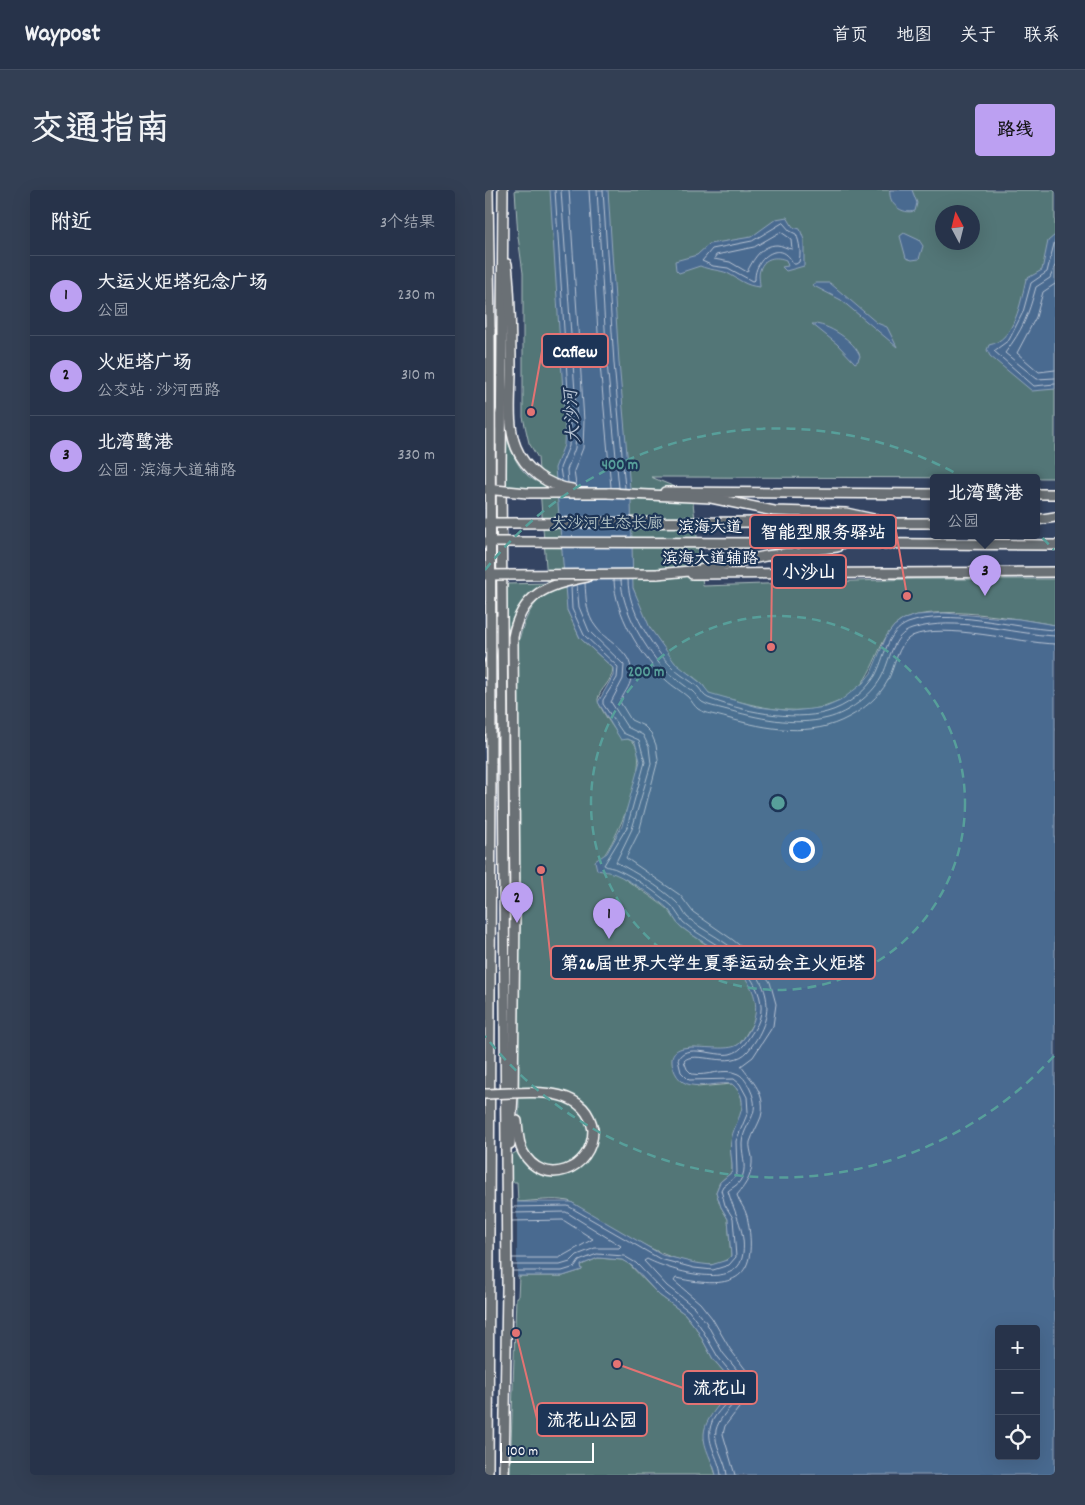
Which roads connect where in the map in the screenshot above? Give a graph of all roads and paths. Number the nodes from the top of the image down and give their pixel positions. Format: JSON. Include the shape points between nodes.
{"nodes":[{"id":1,"x":487,"y":190,"type":"edge"},
{"id":2,"x":503,"y":190,"type":"edge"},
{"id":3,"x":485,"y":217,"type":"edge"},
{"id":4,"x":506,"y":329,"type":"junction"},
{"id":5,"x":485,"y":394,"type":"edge"},
{"id":6,"x":485,"y":474,"type":"edge"},
{"id":7,"x":501,"y":475,"type":"junction"},
{"id":8,"x":485,"y":491,"type":"edge"},
{"id":9,"x":609,"y":493,"type":"junction"},
{"id":10,"x":930,"y":494,"type":"edge"},
{"id":11,"x":1040,"y":494,"type":"edge"},
{"id":12,"x":1055,"y":494,"type":"edge"},
{"id":13,"x":1055,"y":517,"type":"edge"},
{"id":14,"x":488,"y":520,"type":"edge"},
{"id":15,"x":1040,"y":520,"type":"edge"},
{"id":16,"x":1040,"y":521,"type":"edge"},
{"id":17,"x":930,"y":522,"type":"edge"},
{"id":18,"x":1055,"y":522,"type":"edge"},
{"id":19,"x":892,"y":523,"type":"junction"},
{"id":20,"x":485,"y":542,"type":"edge"},
{"id":21,"x":1030,"y":545,"type":"junction"},
{"id":22,"x":1055,"y":545,"type":"edge"},
{"id":23,"x":800,"y":547,"type":"junction"},
{"id":24,"x":1055,"y":550,"type":"edge"},
{"id":25,"x":1055,"y":572,"type":"edge"},
{"id":26,"x":610,"y":574,"type":"junction"},
{"id":27,"x":657,"y":574,"type":"junction"},
{"id":28,"x":487,"y":576,"type":"edge"},
{"id":29,"x":502,"y":580,"type":"junction"},
{"id":30,"x":485,"y":609,"type":"edge"},
{"id":31,"x":485,"y":674,"type":"edge"},
{"id":32,"x":505,"y":840,"type":"junction"},
{"id":33,"x":485,"y":898,"type":"edge"},
{"id":34,"x":515,"y":913,"type":"junction"},
{"id":35,"x":489,"y":941,"type":"junction"},
{"id":36,"x":485,"y":1094,"type":"edge"},
{"id":37,"x":513,"y":1095,"type":"junction"},
{"id":38,"x":506,"y":1190,"type":"junction"},
{"id":39,"x":488,"y":1475,"type":"edge"},
{"id":40,"x":504,"y":1475,"type":"edge"}],
"edges":[{"from":1,"to":3,"type":"main road"},
{"from":1,"to":14,"type":"main road","bridge":true,"via":[[490,329]]},
{"from":2,"to":4,"type":"main road","via":[[510,295]]},
{"from":4,"to":7,"type":"main road","via":[[502,355]]},
{"from":4,"to":9,"type":"main road","via":[[513,440],[522,459],[535,474],[555,485]]},
{"from":5,"to":7,"type":"main road","via":[[492,412]]},
{"from":6,"to":14,"type":"main road","bridge":true},
{"from":7,"to":29,"type":"main road"},
{"from":8,"to":9,"type":"main road","bridge":true},
{"from":9,"to":10,"type":"main road"},
{"from":9,"to":19,"type":"main road","via":[[711,498],[767,510],[846,514]]},
{"from":11,"to":12,"type":"main road"},
{"from":13,"to":15,"type":"main road"},
{"from":14,"to":19,"type":"main road","name":"滨海大道","bridge":true},
{"from":14,"to":28,"type":"main road","bridge":true},
{"from":16,"to":18,"type":"main road"},
{"from":17,"to":19,"type":"main road","name":"滨海大道"},
{"from":20,"to":23,"type":"main road","name":"滨海大道","bridge":true},
{"from":21,"to":22,"type":"main road","name":"滨海大道"},
{"from":21,"to":23,"type":"main road","name":"滨海大道","via":[[877,543]]},
{"from":21,"to":24,"type":"main road"},
{"from":23,"to":27,"type":"main road","via":[[700,570]]},
{"from":25,"to":27,"type":"main road","name":"滨海大道辅路"},
{"from":26,"to":27,"type":"main road","name":"滨海大道辅路","bridge":true},
{"from":26,"to":28,"type":"main road","name":"滨海大道辅路","bridge":true},
{"from":26,"to":34,"type":"main road","bridge":true,"via":[[555,584],[541,591],[517,620],[512,646]]},
{"from":28,"to":30,"type":"main road","bridge":true},
{"from":28,"to":35,"type":"main road","bridge":true,"via":[[491,763]]},
{"from":29,"to":31,"type":"main road","via":[[497,630]]},
{"from":29,"to":32,"type":"main road"},
{"from":32,"to":34,"type":"main road"},
{"from":32,"to":38,"type":"main road"},
{"from":33,"to":35,"type":"main road"},
{"from":34,"to":37,"type":"main road"},
{"from":35,"to":39,"type":"main road"},
{"from":36,"to":37,"type":"main road","bridge":true,"via":[[551,1094],[569,1097],[588,1112],[593,1130],[590,1150],[578,1164],[557,1171],[539,1168],[529,1161],[521,1147]]},
{"from":37,"to":38,"type":"main road"},
{"from":38,"to":40,"type":"main road"}]}
